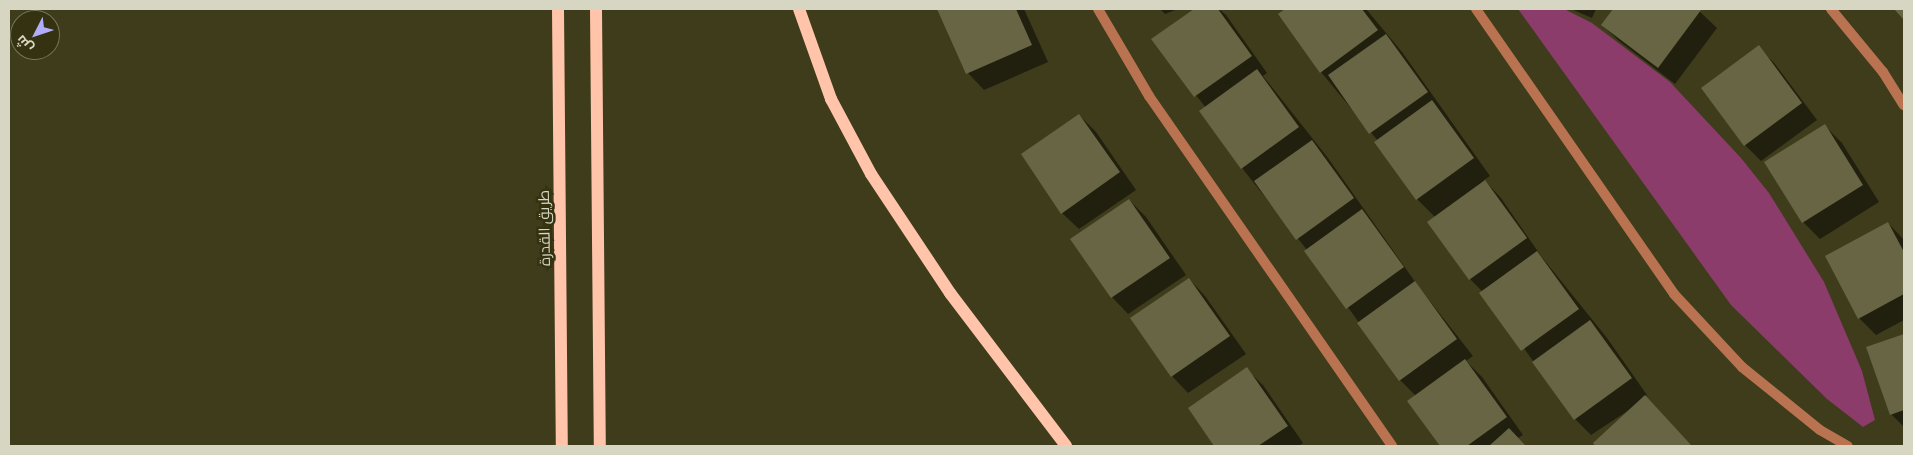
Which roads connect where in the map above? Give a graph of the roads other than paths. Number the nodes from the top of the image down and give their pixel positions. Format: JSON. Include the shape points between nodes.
{"nodes":[{"id":1,"x":558,"y":9,"type":"edge"},
{"id":2,"x":596,"y":9,"type":"edge"},
{"id":3,"x":799,"y":9,"type":"edge"},
{"id":4,"x":1098,"y":9,"type":"edge"},
{"id":5,"x":1476,"y":9,"type":"edge"},
{"id":6,"x":1831,"y":9,"type":"edge"},
{"id":7,"x":1904,"y":105,"type":"edge"},
{"id":8,"x":562,"y":446,"type":"edge"},
{"id":9,"x":600,"y":446,"type":"edge"},
{"id":10,"x":1066,"y":446,"type":"edge"},
{"id":11,"x":1392,"y":446,"type":"edge"},
{"id":12,"x":1848,"y":446,"type":"edge"}],
"edges":[{"from":1,"to":8,"type":"main road","name":"طريق القدرة","via":[[564,367]]},
{"from":2,"to":9,"type":"main road"},
{"from":3,"to":10,"type":"main road","via":[[831,99],[871,174],[950,293]]},
{"from":4,"to":11,"type":"street","via":[[1149,96]]},
{"from":5,"to":12,"type":"street","via":[[1674,294],[1742,367],[1820,430]]},
{"from":6,"to":7,"type":"street","via":[[1883,72]]}]}
